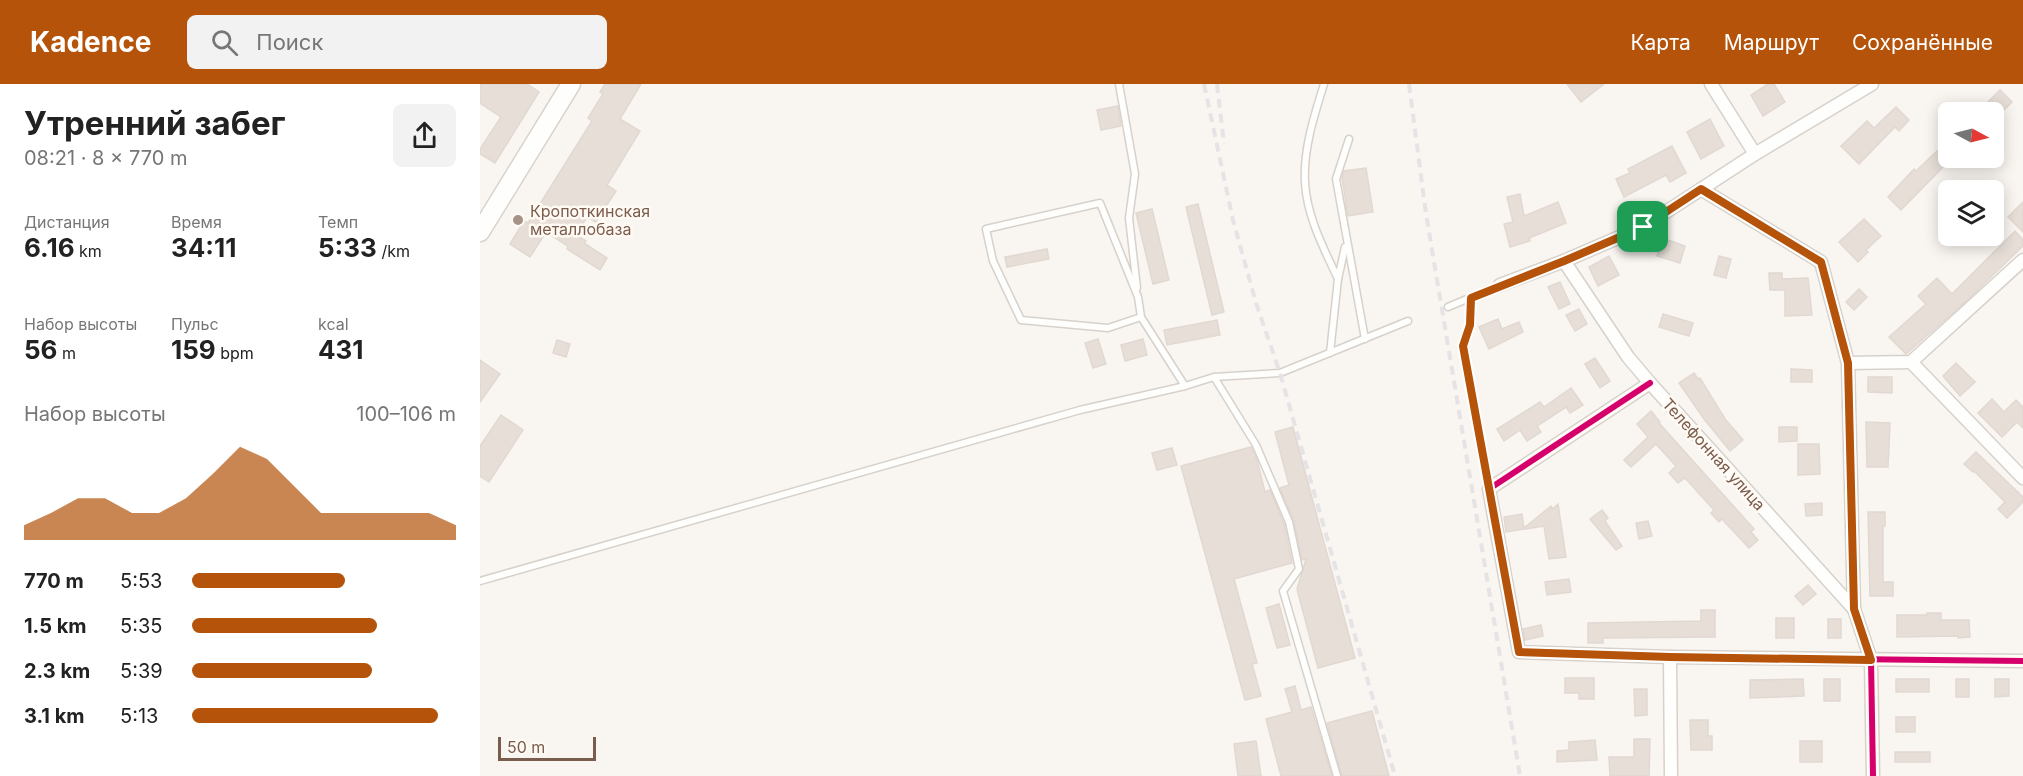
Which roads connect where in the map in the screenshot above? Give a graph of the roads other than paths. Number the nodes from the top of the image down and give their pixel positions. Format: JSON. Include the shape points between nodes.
{"nodes":[{"id":1,"x":571,"y":84,"type":"edge"},
{"id":2,"x":1119,"y":84,"type":"edge"},
{"id":3,"x":1324,"y":84,"type":"edge"},
{"id":4,"x":1711,"y":84,"type":"edge"},
{"id":5,"x":1872,"y":84,"type":"edge"},
{"id":6,"x":1349,"y":139,"type":"dead end"},
{"id":7,"x":1755,"y":154,"type":"junction"},
{"id":8,"x":1701,"y":189,"type":"junction"},
{"id":9,"x":480,"y":232,"type":"edge"},
{"id":10,"x":1346,"y":243,"type":"junction"},
{"id":11,"x":2023,"y":260,"type":"edge"},
{"id":12,"x":1564,"y":261,"type":"junction"},
{"id":13,"x":1338,"y":279,"type":"junction"},
{"id":14,"x":1500,"y":285,"type":"joint"},
{"id":15,"x":1137,"y":297,"type":"junction"},
{"id":16,"x":1471,"y":298,"type":"junction"},
{"id":17,"x":1448,"y":307,"type":"dead end"},
{"id":18,"x":1141,"y":317,"type":"junction"},
{"id":19,"x":1408,"y":321,"type":"dead end"},
{"id":20,"x":1365,"y":339,"type":"junction"},
{"id":21,"x":1330,"y":353,"type":"junction"},
{"id":22,"x":1911,"y":362,"type":"junction"},
{"id":23,"x":1848,"y":363,"type":"junction"},
{"id":24,"x":1214,"y":377,"type":"junction"},
{"id":25,"x":1650,"y":383,"type":"junction"},
{"id":26,"x":1185,"y":386,"type":"junction"},
{"id":27,"x":2023,"y":478,"type":"edge"},
{"id":28,"x":1489,"y":489,"type":"junction"},
{"id":29,"x":480,"y":581,"type":"edge"},
{"id":30,"x":1854,"y":609,"type":"junction"},
{"id":31,"x":1670,"y":657,"type":"junction"},
{"id":32,"x":1871,"y":660,"type":"junction"},
{"id":33,"x":2023,"y":661,"type":"edge"},
{"id":34,"x":1337,"y":776,"type":"edge"},
{"id":35,"x":1671,"y":776,"type":"edge"},
{"id":36,"x":1872,"y":776,"type":"edge"}],
"edges":[{"from":1,"to":9,"type":"main road"},
{"from":2,"to":15,"type":"lane","via":[[1135,174],[1129,218]]},
{"from":3,"to":13,"type":"lane","via":[[1309,138],[1305,184],[1315,229]]},
{"from":4,"to":7,"type":"street"},
{"from":5,"to":7,"type":"street"},
{"from":6,"to":10,"type":"lane","via":[[1336,179]]},
{"from":7,"to":8,"type":"street"},
{"from":8,"to":12,"type":"street","via":[[1643,227]]},
{"from":8,"to":23,"type":"street","via":[[1821,262]]},
{"from":10,"to":13,"type":"lane"},
{"from":10,"to":20,"type":"lane"},
{"from":11,"to":22,"type":"street"},
{"from":12,"to":14,"type":"street"},
{"from":12,"to":25,"type":"street","name":"Телефонная улица","via":[[1628,357]]},
{"from":13,"to":21,"type":"lane"},
{"from":14,"to":16,"type":"lane"},
{"from":15,"to":18,"type":"lane"},
{"from":15,"to":18,"type":"lane","via":[[1100,203],[986,229],[993,261],[1021,321],[1108,328]]},
{"from":16,"to":17,"type":"lane"},
{"from":16,"to":28,"type":"lane","via":[[1470,325],[1463,346]]},
{"from":18,"to":26,"type":"lane"},
{"from":19,"to":20,"type":"lane"},
{"from":20,"to":21,"type":"lane"},
{"from":21,"to":24,"type":"lane","via":[[1280,373]]},
{"from":22,"to":23,"type":"street"},
{"from":22,"to":27,"type":"street"},
{"from":23,"to":30,"type":"street"},
{"from":24,"to":26,"type":"lane"},
{"from":24,"to":34,"type":"lane","via":[[1256,445],[1289,522],[1299,569],[1283,591]]},
{"from":25,"to":28,"type":"street"},
{"from":25,"to":30,"type":"street","name":"Телефонная улица"},
{"from":26,"to":29,"type":"lane","via":[[1080,410]]},
{"from":28,"to":31,"type":"street","via":[[1519,652]]},
{"from":30,"to":32,"type":"street"},
{"from":31,"to":32,"type":"street"},
{"from":31,"to":35,"type":"street"},
{"from":32,"to":33,"type":"street"},
{"from":32,"to":36,"type":"street"}]}
